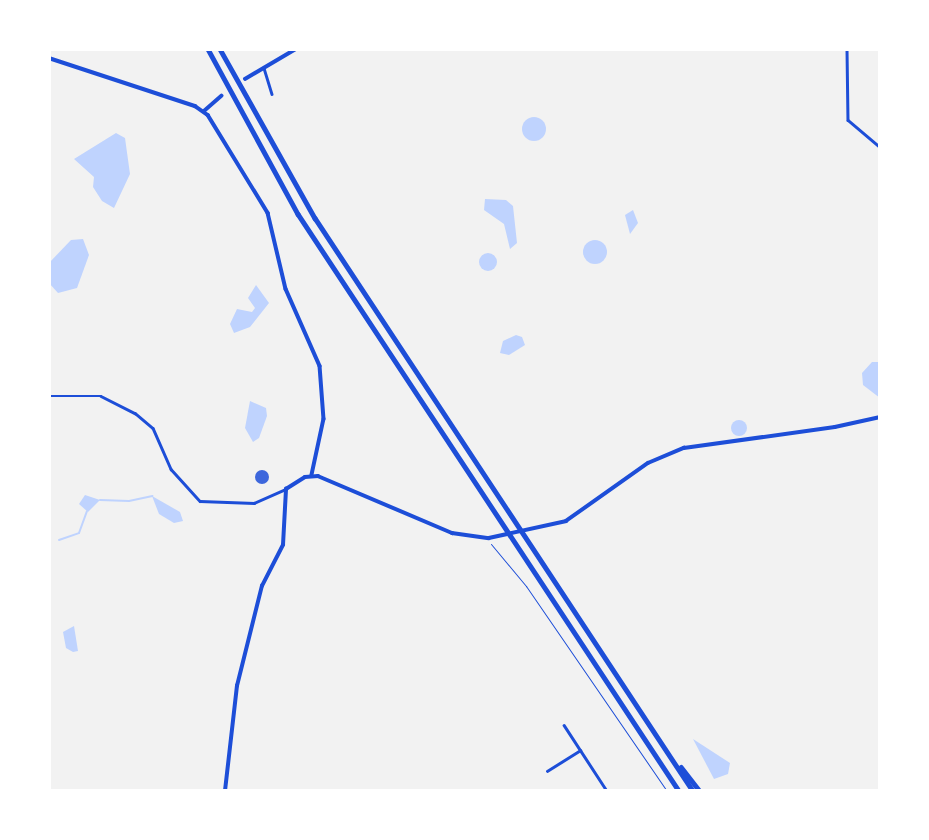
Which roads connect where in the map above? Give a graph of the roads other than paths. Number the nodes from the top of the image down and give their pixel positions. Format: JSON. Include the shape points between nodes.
{"nodes":[{"id":1,"x":208,"y":49,"type":"edge"},
{"id":2,"x":220,"y":49,"type":"edge"},
{"id":3,"x":296,"y":49,"type":"edge"},
{"id":4,"x":847,"y":49,"type":"edge"},
{"id":5,"x":49,"y":58,"type":"edge"},
{"id":6,"x":264,"y":68,"type":"junction"},
{"id":7,"x":245,"y":79,"type":"dead end"},
{"id":8,"x":272,"y":94,"type":"dead end"},
{"id":9,"x":221,"y":96,"type":"dead end"},
{"id":10,"x":204,"y":111,"type":"junction"},
{"id":11,"x":880,"y":147,"type":"edge"},
{"id":12,"x":49,"y":396,"type":"edge"},
{"id":13,"x":880,"y":417,"type":"edge"},
{"id":14,"x":313,"y":475,"type":"junction"},
{"id":15,"x":286,"y":489,"type":"junction"},
{"id":16,"x":564,"y":725,"type":"dead end"},
{"id":17,"x":580,"y":750,"type":"junction"},
{"id":18,"x":673,"y":757,"type":"junction"},
{"id":19,"x":547,"y":771,"type":"dead end"},
{"id":20,"x":225,"y":791,"type":"edge"},
{"id":21,"x":607,"y":791,"type":"edge"},
{"id":22,"x":680,"y":791,"type":"edge"},
{"id":23,"x":693,"y":791,"type":"edge"},
{"id":24,"x":700,"y":791,"type":"edge"}],
"edges":[{"from":1,"to":22,"type":"highway","via":[[299,214]]},
{"from":2,"to":18,"type":"highway","via":[[315,218]]},
{"from":3,"to":6,"type":"street"},
{"from":4,"to":11,"type":"street","via":[[848,120]]},
{"from":5,"to":10,"type":"street"},
{"from":6,"to":7,"type":"street"},
{"from":6,"to":8,"type":"street"},
{"from":9,"to":10,"type":"street"},
{"from":10,"to":14,"type":"street","via":[[268,213],[286,289],[320,366],[324,419]]},
{"from":12,"to":15,"type":"street","via":[[101,396],[135,413],[153,428],[171,469],[200,502],[254,503]]},
{"from":13,"to":14,"type":"street","via":[[835,428],[684,448],[639,469],[578,515],[536,530],[490,538],[452,533]]},
{"from":14,"to":15,"type":"street"},
{"from":15,"to":20,"type":"street","via":[[284,541],[262,586],[237,686]]},
{"from":16,"to":17,"type":"street"},
{"from":17,"to":19,"type":"street"},
{"from":17,"to":21,"type":"street"},
{"from":18,"to":23,"type":"highway"},
{"from":18,"to":24,"type":"highway"}]}
